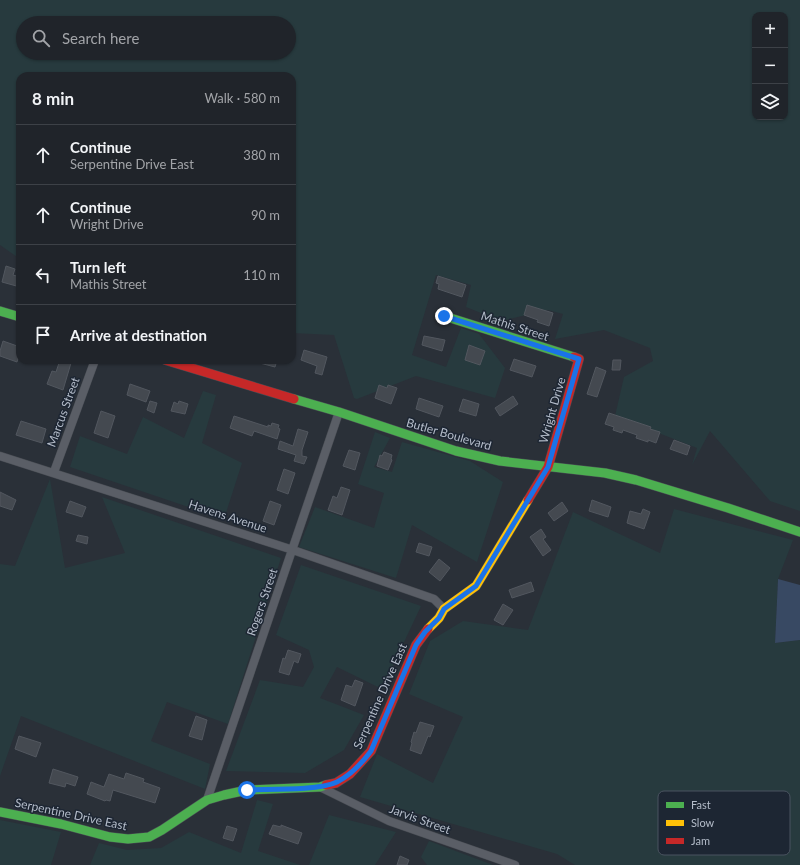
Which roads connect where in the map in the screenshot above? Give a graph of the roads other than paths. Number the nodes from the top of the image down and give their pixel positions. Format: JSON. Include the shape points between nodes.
{"nodes":[{"id":1,"x":0,"y":312,"type":"edge"},
{"id":2,"x":16,"y":316,"type":"edge"},
{"id":3,"x":444,"y":316,"type":"dead end"},
{"id":4,"x":579,"y":359,"type":"joint"},
{"id":5,"x":94,"y":364,"type":"edge"},
{"id":6,"x":179,"y":364,"type":"edge"},
{"id":7,"x":339,"y":412,"type":"junction"},
{"id":8,"x":0,"y":456,"type":"edge"},
{"id":9,"x":548,"y":467,"type":"junction"},
{"id":10,"x":54,"y":472,"type":"junction"},
{"id":11,"x":800,"y":532,"type":"edge"},
{"id":12,"x":293,"y":550,"type":"junction"},
{"id":13,"x":444,"y":609,"type":"junction"},
{"id":14,"x":320,"y":787,"type":"junction"},
{"id":15,"x":207,"y":800,"type":"junction"},
{"id":16,"x":0,"y":812,"type":"edge"},
{"id":17,"x":515,"y":865,"type":"edge"}],
"edges":[{"from":1,"to":2,"type":"street"},
{"from":3,"to":4,"type":"street","name":"Mathis Street"},
{"from":4,"to":9,"type":"street","name":"Wright Drive"},
{"from":5,"to":10,"type":"street","name":"Marcus Street"},
{"from":6,"to":7,"type":"street","name":"Butler Boulevard"},
{"from":7,"to":9,"type":"street","name":"Butler Boulevard","via":[[456,452]]},
{"from":7,"to":12,"type":"street","name":"Rogers Street"},
{"from":8,"to":10,"type":"street","name":"Havens Avenue"},
{"from":9,"to":11,"type":"street","name":"Butler Boulevard","via":[[605,473],[636,480]]},
{"from":9,"to":13,"type":"street","name":"Serpentine Drive East","via":[[476,586]]},
{"from":10,"to":12,"type":"street","name":"Havens Avenue"},
{"from":12,"to":13,"type":"street","name":"Havens Avenue","via":[[434,599]]},
{"from":12,"to":15,"type":"street","name":"Rogers Street"},
{"from":13,"to":14,"type":"street","name":"Serpentine Drive East","via":[[416,645],[371,751],[350,774],[336,783]]},
{"from":14,"to":15,"type":"street","name":"Serpentine Drive East","via":[[247,790]]},
{"from":14,"to":17,"type":"street","name":"Jarvis Street","via":[[389,821]]},
{"from":15,"to":16,"type":"street","name":"Serpentine Drive East","via":[[149,837],[128,839]]}]}
